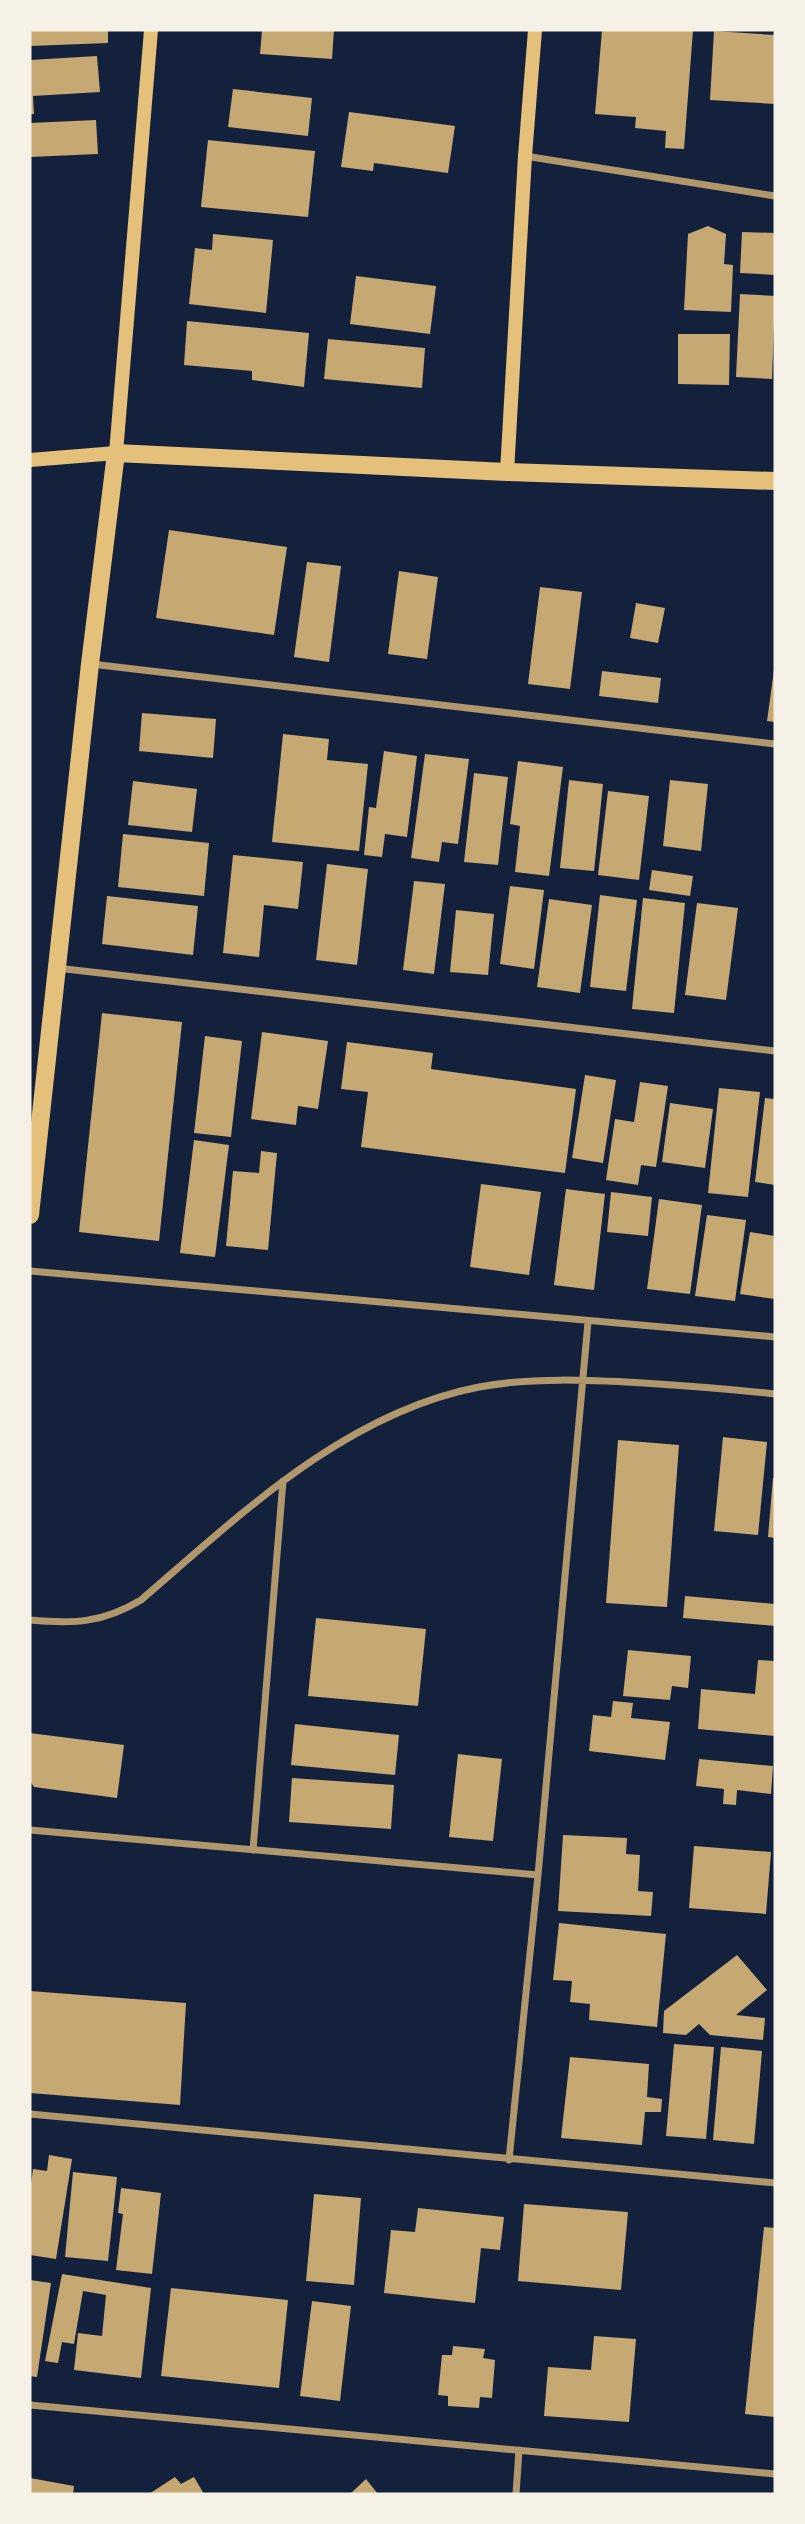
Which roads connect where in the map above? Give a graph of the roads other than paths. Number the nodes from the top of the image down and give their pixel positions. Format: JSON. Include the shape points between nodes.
{"nodes":[{"id":1,"x":151,"y":30,"type":"edge"},
{"id":2,"x":535,"y":30,"type":"edge"},
{"id":3,"x":525,"y":156,"type":"junction"},
{"id":4,"x":775,"y":196,"type":"edge"},
{"id":5,"x":116,"y":453,"type":"junction"},
{"id":6,"x":30,"y":460,"type":"edge"},
{"id":7,"x":507,"y":472,"type":"junction"},
{"id":8,"x":775,"y":481,"type":"edge"},
{"id":9,"x":90,"y":664,"type":"junction"},
{"id":10,"x":775,"y":744,"type":"edge"},
{"id":11,"x":57,"y":968,"type":"junction"},
{"id":12,"x":775,"y":1051,"type":"edge"},
{"id":13,"x":30,"y":1215,"type":"edge"},
{"id":14,"x":30,"y":1270,"type":"edge"},
{"id":15,"x":588,"y":1322,"type":"junction"},
{"id":16,"x":775,"y":1337,"type":"edge"},
{"id":17,"x":583,"y":1380,"type":"junction"},
{"id":18,"x":775,"y":1394,"type":"edge"},
{"id":19,"x":283,"y":1481,"type":"junction"},
{"id":20,"x":30,"y":1620,"type":"edge"},
{"id":21,"x":30,"y":1830,"type":"edge"},
{"id":22,"x":253,"y":1850,"type":"junction"},
{"id":23,"x":538,"y":1875,"type":"junction"},
{"id":24,"x":30,"y":2114,"type":"edge"},
{"id":25,"x":509,"y":2160,"type":"junction"},
{"id":26,"x":775,"y":2183,"type":"edge"},
{"id":27,"x":30,"y":2405,"type":"edge"},
{"id":28,"x":519,"y":2450,"type":"junction"},
{"id":29,"x":775,"y":2474,"type":"edge"},
{"id":30,"x":516,"y":2494,"type":"edge"}],
"edges":[{"from":1,"to":5,"type":"main road"},
{"from":2,"to":3,"type":"main road"},
{"from":3,"to":4,"type":"street"},
{"from":3,"to":7,"type":"main road"},
{"from":5,"to":6,"type":"main road"},
{"from":5,"to":7,"type":"main road"},
{"from":5,"to":9,"type":"main road"},
{"from":7,"to":8,"type":"main road"},
{"from":9,"to":10,"type":"street"},
{"from":9,"to":11,"type":"main road"},
{"from":11,"to":12,"type":"street"},
{"from":11,"to":13,"type":"main road"},
{"from":14,"to":15,"type":"street"},
{"from":15,"to":16,"type":"street"},
{"from":15,"to":17,"type":"street"},
{"from":17,"to":18,"type":"street"},
{"from":17,"to":19,"type":"street","via":[[522,1381],[439,1397],[367,1428]]},
{"from":17,"to":23,"type":"street"},
{"from":19,"to":20,"type":"street","via":[[121,1612],[101,1619]]},
{"from":19,"to":22,"type":"street"},
{"from":21,"to":22,"type":"street"},
{"from":22,"to":23,"type":"street"},
{"from":23,"to":25,"type":"street"},
{"from":24,"to":25,"type":"street"},
{"from":25,"to":26,"type":"street"},
{"from":27,"to":28,"type":"street"},
{"from":28,"to":29,"type":"street"},
{"from":28,"to":30,"type":"street"}]}
